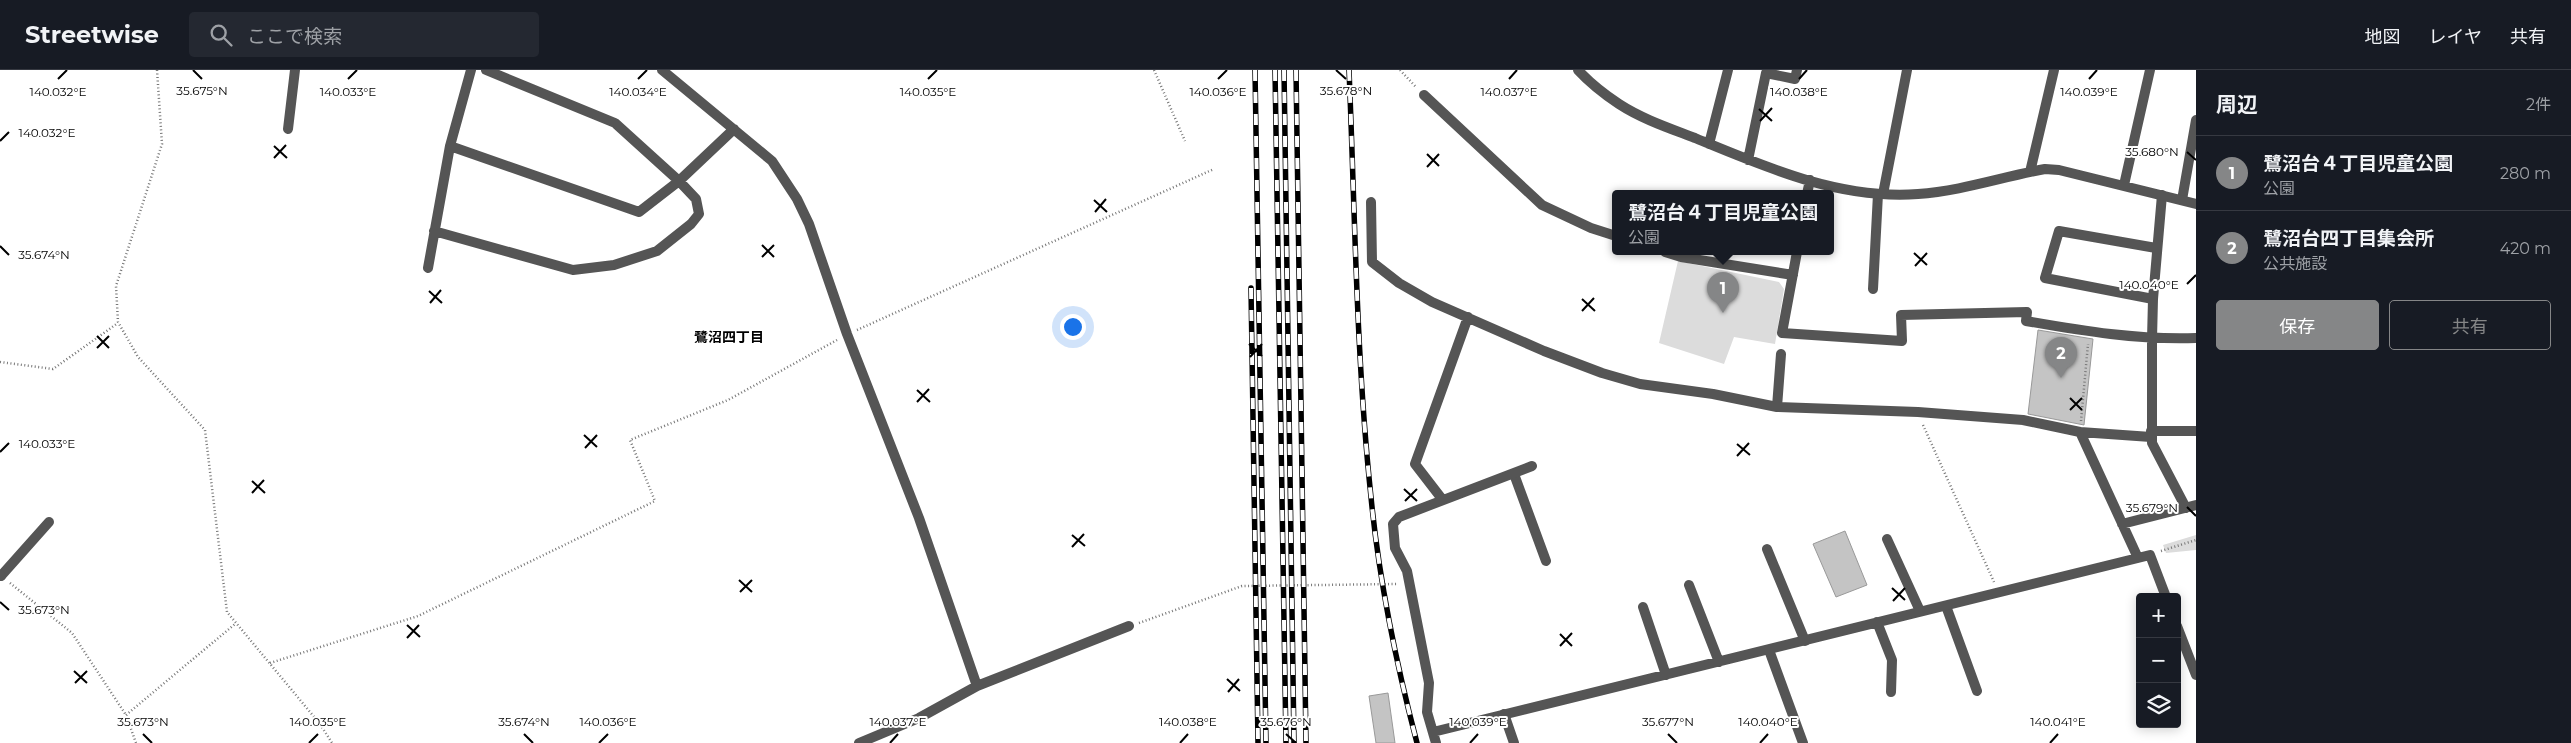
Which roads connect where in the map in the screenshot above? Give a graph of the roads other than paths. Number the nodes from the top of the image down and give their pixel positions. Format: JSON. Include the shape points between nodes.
{"nodes":[{"id":1,"x":295,"y":70,"type":"edge"},
{"id":2,"x":471,"y":70,"type":"edge"},
{"id":3,"x":486,"y":70,"type":"edge"},
{"id":4,"x":662,"y":70,"type":"edge"},
{"id":5,"x":1578,"y":70,"type":"edge"},
{"id":6,"x":1728,"y":70,"type":"edge"},
{"id":7,"x":1797,"y":70,"type":"edge"},
{"id":8,"x":1907,"y":70,"type":"edge"},
{"id":9,"x":2054,"y":70,"type":"edge"},
{"id":10,"x":2150,"y":70,"type":"edge"},
{"id":11,"x":1424,"y":95,"type":"road end"},
{"id":12,"x":2196,"y":120,"type":"edge"},
{"id":13,"x":288,"y":129,"type":"dead end"},
{"id":14,"x":734,"y":129,"type":"junction"},
{"id":15,"x":1709,"y":144,"type":"junction"},
{"id":16,"x":450,"y":146,"type":"junction"},
{"id":17,"x":1748,"y":160,"type":"junction"},
{"id":18,"x":2030,"y":172,"type":"junction"},
{"id":19,"x":1810,"y":180,"type":"junction"},
{"id":20,"x":679,"y":181,"type":"junction"},
{"id":21,"x":2124,"y":185,"type":"junction"},
{"id":22,"x":1808,"y":190,"type":"edge"},
{"id":23,"x":1881,"y":194,"type":"junction"},
{"id":24,"x":2162,"y":195,"type":"junction"},
{"id":25,"x":2182,"y":200,"type":"junction"},
{"id":26,"x":1371,"y":202,"type":"dead end"},
{"id":27,"x":2196,"y":204,"type":"edge"},
{"id":28,"x":434,"y":231,"type":"junction"},
{"id":29,"x":1612,"y":235,"type":"edge"},
{"id":30,"x":2156,"y":248,"type":"junction"},
{"id":31,"x":1675,"y":255,"type":"edge"},
{"id":32,"x":1796,"y":255,"type":"edge"},
{"id":33,"x":428,"y":268,"type":"dead end"},
{"id":34,"x":1792,"y":274,"type":"junction"},
{"id":35,"x":1872,"y":289,"type":"dead end"},
{"id":36,"x":2153,"y":299,"type":"junction"},
{"id":37,"x":1468,"y":317,"type":"junction"},
{"id":38,"x":2196,"y":338,"type":"edge"},
{"id":39,"x":2152,"y":339,"type":"junction"},
{"id":40,"x":1781,"y":354,"type":"dead end"},
{"id":41,"x":1777,"y":408,"type":"junction"},
{"id":42,"x":2196,"y":431,"type":"edge"},
{"id":43,"x":2080,"y":432,"type":"junction"},
{"id":44,"x":2151,"y":434,"type":"junction"},
{"id":45,"x":1532,"y":466,"type":"dead end"},
{"id":46,"x":1514,"y":474,"type":"junction"},
{"id":47,"x":1442,"y":499,"type":"junction"},
{"id":48,"x":2191,"y":506,"type":"edge"},
{"id":49,"x":49,"y":522,"type":"dead end"},
{"id":50,"x":2122,"y":524,"type":"junction"},
{"id":51,"x":1887,"y":539,"type":"dead end"},
{"id":52,"x":1767,"y":549,"type":"dead end"},
{"id":53,"x":2138,"y":558,"type":"junction"},
{"id":54,"x":1546,"y":561,"type":"dead end"},
{"id":55,"x":0,"y":576,"type":"edge"},
{"id":56,"x":1690,"y":585,"type":"dead end"},
{"id":57,"x":2164,"y":593,"type":"edge"},
{"id":58,"x":1946,"y":606,"type":"junction"},
{"id":59,"x":1643,"y":608,"type":"dead end"},
{"id":60,"x":1920,"y":611,"type":"junction"},
{"id":61,"x":1877,"y":622,"type":"junction"},
{"id":62,"x":1128,"y":626,"type":"road end"},
{"id":63,"x":2181,"y":636,"type":"edge"},
{"id":64,"x":1804,"y":641,"type":"junction"},
{"id":65,"x":1769,"y":650,"type":"junction"},
{"id":66,"x":1719,"y":662,"type":"junction"},
{"id":67,"x":1666,"y":675,"type":"junction"},
{"id":68,"x":2196,"y":675,"type":"edge"},
{"id":69,"x":977,"y":686,"type":"junction"},
{"id":70,"x":1977,"y":691,"type":"dead end"},
{"id":71,"x":1891,"y":692,"type":"dead end"},
{"id":72,"x":1504,"y":714,"type":"junction"},
{"id":73,"x":1433,"y":732,"type":"junction"},
{"id":74,"x":859,"y":743,"type":"edge"},
{"id":75,"x":1436,"y":743,"type":"edge"},
{"id":76,"x":1514,"y":743,"type":"edge"},
{"id":77,"x":1803,"y":743,"type":"edge"}],
"edges":[{"from":1,"to":13,"type":"street"},
{"from":2,"to":16,"type":"street"},
{"from":3,"to":20,"type":"street","via":[[616,123]]},
{"from":4,"to":14,"type":"street"},
{"from":5,"to":15,"type":"street","via":[[1600,91],[1631,111]]},
{"from":6,"to":15,"type":"street"},
{"from":7,"to":17,"type":"street","via":[[1795,79],[1766,73]]},
{"from":8,"to":23,"type":"street"},
{"from":9,"to":18,"type":"street"},
{"from":10,"to":21,"type":"street"},
{"from":11,"to":29,"type":"street","via":[[1542,205]]},
{"from":12,"to":25,"type":"street"},
{"from":14,"to":20,"type":"street"},
{"from":14,"to":69,"type":"street","via":[[772,161],[809,224],[847,334],[919,518]]},
{"from":15,"to":17,"type":"street"},
{"from":16,"to":20,"type":"street","via":[[639,212]]},
{"from":16,"to":28,"type":"street"},
{"from":17,"to":19,"type":"street"},
{"from":18,"to":21,"type":"street","via":[[2060,170]]},
{"from":18,"to":23,"type":"street","via":[[1955,189]]},
{"from":19,"to":22,"type":"street"},
{"from":19,"to":23,"type":"street","via":[[1830,187]]},
{"from":20,"to":28,"type":"street","via":[[696,199],[699,214],[657,251],[614,266],[572,270]]},
{"from":21,"to":24,"type":"street"},
{"from":23,"to":35,"type":"street"},
{"from":24,"to":25,"type":"street"},
{"from":24,"to":30,"type":"street"},
{"from":25,"to":27,"type":"street"},
{"from":26,"to":37,"type":"street","via":[[1372,262],[1432,302]]},
{"from":28,"to":33,"type":"street"},
{"from":30,"to":36,"type":"street"},
{"from":30,"to":36,"type":"street","via":[[2059,231],[2045,278]]},
{"from":31,"to":34,"type":"street"},
{"from":32,"to":34,"type":"street"},
{"from":34,"to":39,"type":"street","via":[[1782,333],[1902,341],[1901,315],[2027,312],[2026,321]]},
{"from":36,"to":39,"type":"street"},
{"from":37,"to":41,"type":"street","via":[[1544,352],[1602,373],[1640,384],[1713,394]]},
{"from":37,"to":47,"type":"street","via":[[1415,464]]},
{"from":38,"to":39,"type":"street"},
{"from":39,"to":44,"type":"street"},
{"from":40,"to":41,"type":"street"},
{"from":41,"to":43,"type":"street","via":[[1918,412],[2023,420]]},
{"from":42,"to":44,"type":"street"},
{"from":43,"to":44,"type":"street"},
{"from":43,"to":50,"type":"street"},
{"from":44,"to":48,"type":"street","via":[[2152,443]]},
{"from":45,"to":46,"type":"street"},
{"from":46,"to":47,"type":"street"},
{"from":46,"to":54,"type":"street"},
{"from":47,"to":73,"type":"street","via":[[1399,517],[1393,524],[1395,548],[1407,571],[1429,683],[1427,712]]},
{"from":48,"to":50,"type":"street"},
{"from":49,"to":55,"type":"street"},
{"from":50,"to":53,"type":"street"},
{"from":51,"to":60,"type":"street"},
{"from":52,"to":64,"type":"street"},
{"from":53,"to":57,"type":"street","via":[[2150,555]]},
{"from":53,"to":58,"type":"street"},
{"from":56,"to":66,"type":"street"},
{"from":58,"to":60,"type":"street"},
{"from":58,"to":70,"type":"street"},
{"from":59,"to":67,"type":"street"},
{"from":60,"to":61,"type":"street"},
{"from":61,"to":64,"type":"street"},
{"from":61,"to":71,"type":"street","via":[[1892,660]]},
{"from":62,"to":69,"type":"street"},
{"from":63,"to":68,"type":"street"},
{"from":64,"to":65,"type":"street"},
{"from":65,"to":66,"type":"street"},
{"from":65,"to":77,"type":"street"},
{"from":66,"to":67,"type":"street"},
{"from":67,"to":72,"type":"street"},
{"from":69,"to":74,"type":"street","via":[[919,718]]},
{"from":72,"to":73,"type":"street"},
{"from":72,"to":76,"type":"street"},
{"from":73,"to":75,"type":"street"}]}
